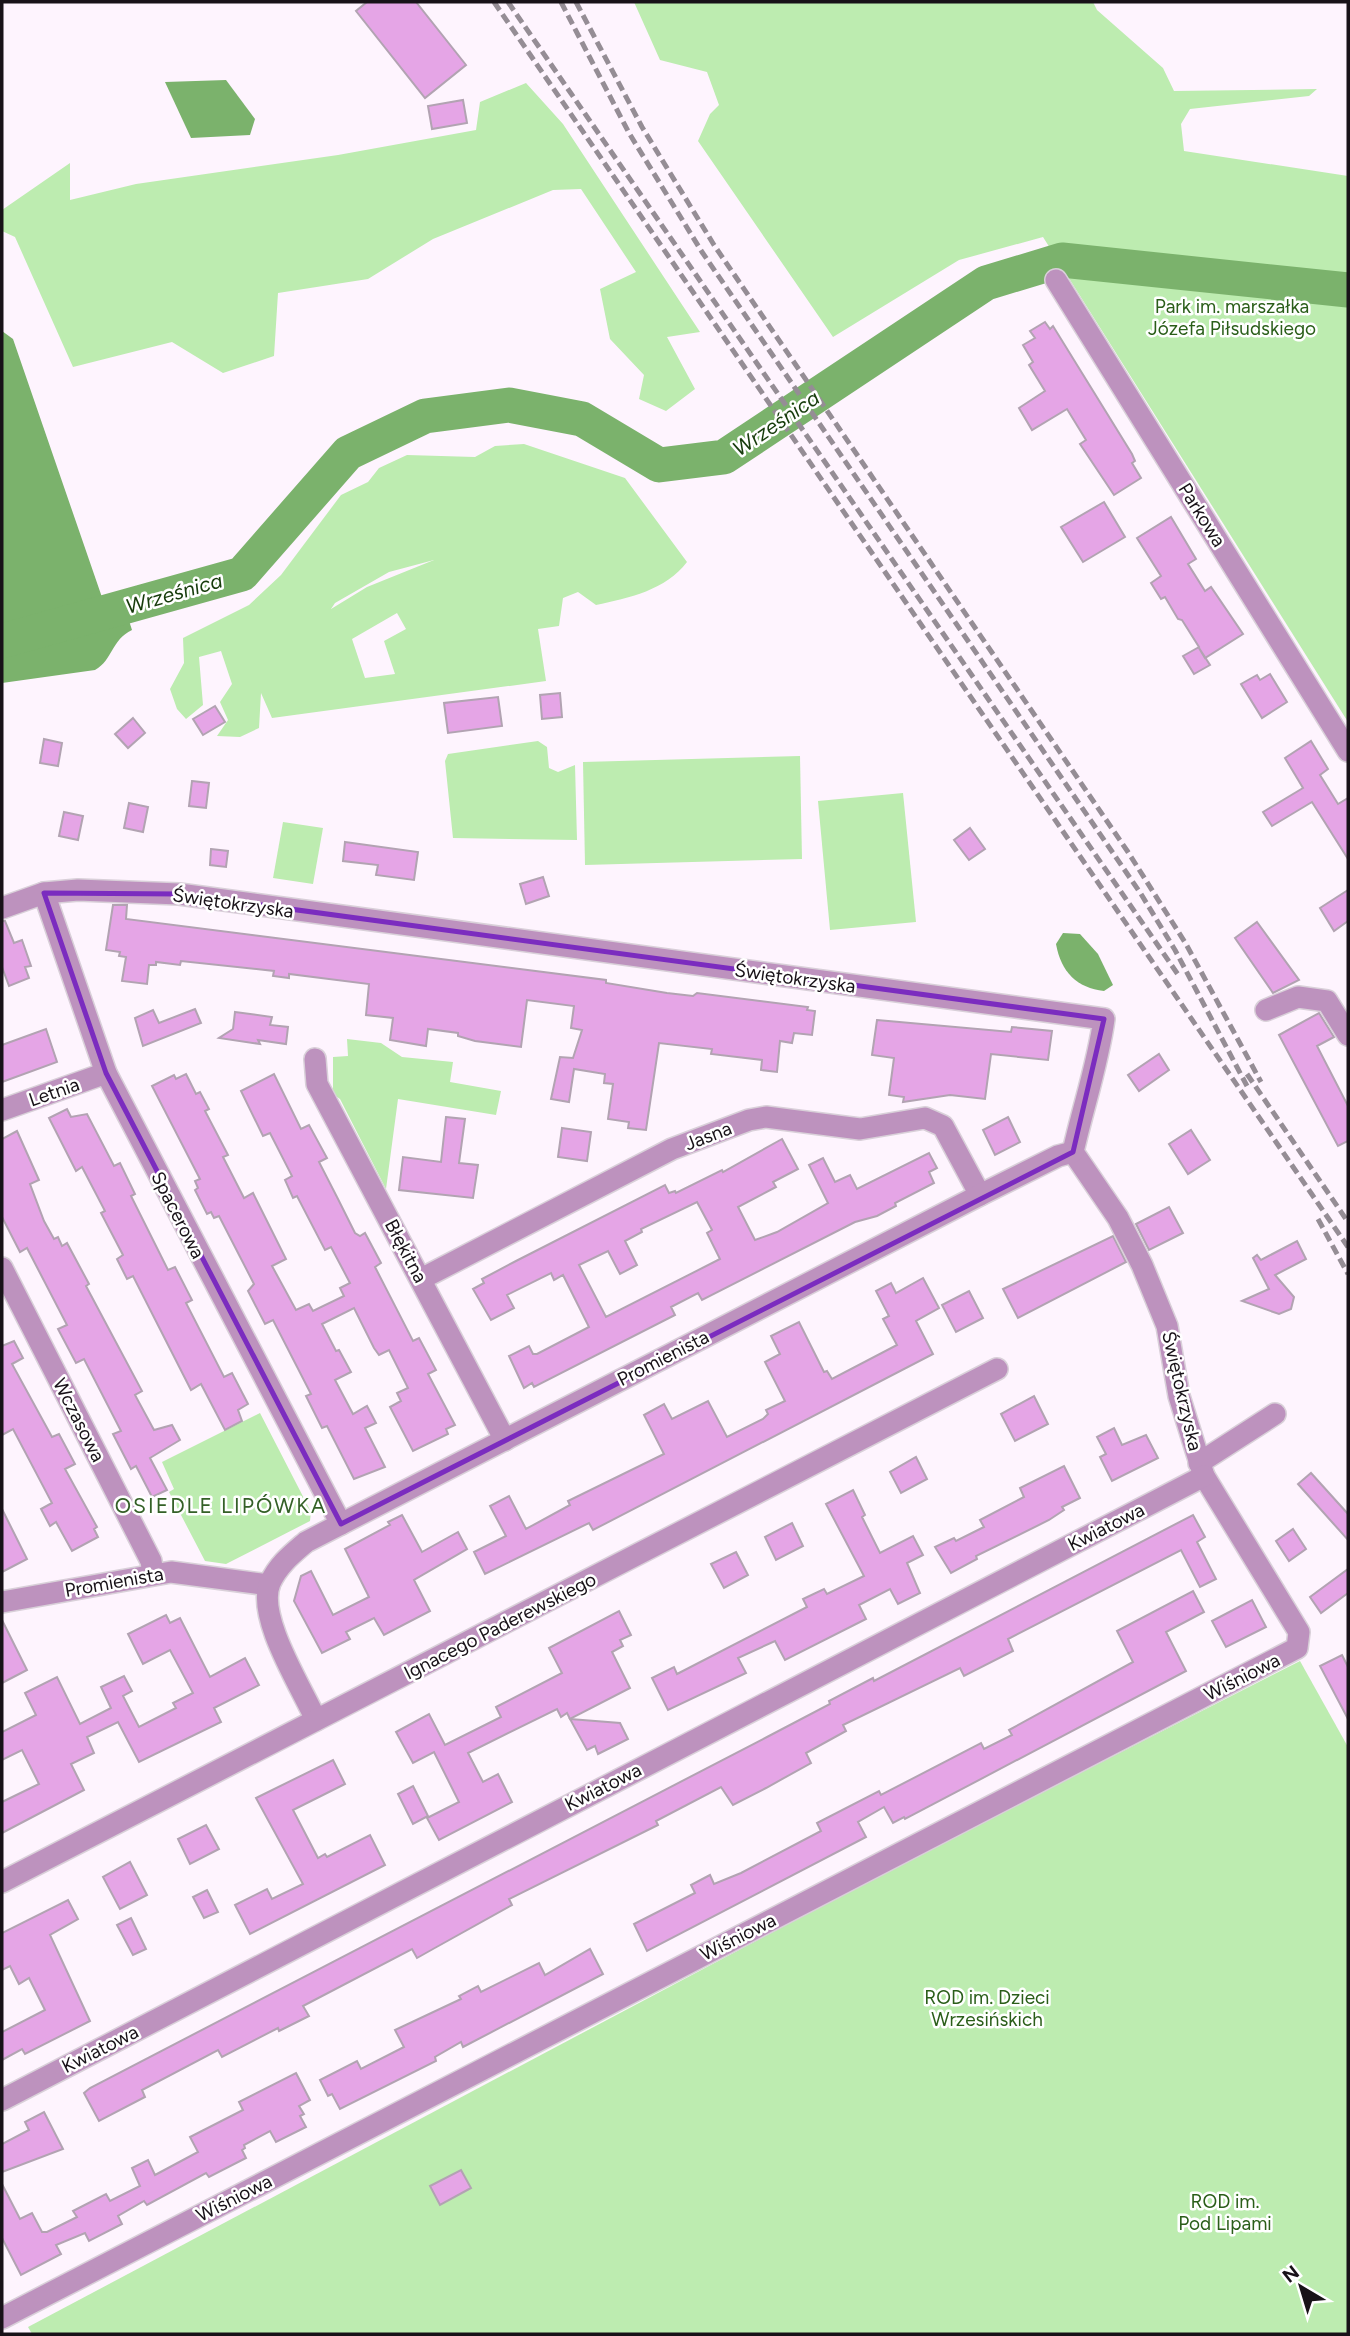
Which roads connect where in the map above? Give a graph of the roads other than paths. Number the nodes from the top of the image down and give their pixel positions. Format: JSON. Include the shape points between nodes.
{"nodes":[{"id":1,"x":1056,"y":280,"type":"dead end"},
{"id":2,"x":1348,"y":751,"type":"edge"},
{"id":3,"x":44,"y":893,"type":"junction"},
{"id":4,"x":2,"y":908,"type":"edge"},
{"id":5,"x":1266,"y":1010,"type":"dead end"},
{"id":6,"x":1348,"y":1035,"type":"edge"},
{"id":7,"x":315,"y":1059,"type":"dead end"},
{"id":8,"x":106,"y":1073,"type":"junction"},
{"id":9,"x":2,"y":1110,"type":"edge"},
{"id":10,"x":1073,"y":1152,"type":"junction"},
{"id":11,"x":980,"y":1195,"type":"junction"},
{"id":12,"x":2,"y":1268,"type":"edge"},
{"id":13,"x":421,"y":1279,"type":"junction"},
{"id":14,"x":997,"y":1369,"type":"dead end"},
{"id":15,"x":1275,"y":1414,"type":"dead end"},
{"id":16,"x":505,"y":1440,"type":"junction"},
{"id":17,"x":1202,"y":1470,"type":"junction"},
{"id":18,"x":341,"y":1524,"type":"junction"},
{"id":19,"x":153,"y":1574,"type":"junction"},
{"id":20,"x":269,"y":1585,"type":"junction"},
{"id":21,"x":2,"y":1602,"type":"edge"},
{"id":22,"x":316,"y":1720,"type":"junction"},
{"id":23,"x":2,"y":1882,"type":"edge"},
{"id":24,"x":2,"y":2100,"type":"edge"},
{"id":25,"x":2,"y":2317,"type":"edge"},
{"id":26,"x":11,"y":2334,"type":"edge"}],
"edges":[{"from":1,"to":2,"type":"street","name":"Parkowa"},
{"from":3,"to":4,"type":"street","name":"Świętokrzyska"},
{"from":3,"to":8,"type":"street","name":"Spacerowa"},
{"from":3,"to":10,"type":"street","name":"Świętokrzyska","via":[[108,889],[179,894],[1104,1019],[1098,1065]]},
{"from":5,"to":6,"type":"street","via":[[1298,997],[1327,1001]]},
{"from":7,"to":13,"type":"street","name":"Błękitna","via":[[317,1084]]},
{"from":8,"to":9,"type":"street","name":"Letnia"},
{"from":8,"to":18,"type":"street","name":"Spacerowa"},
{"from":10,"to":11,"type":"street","name":"Promienista"},
{"from":10,"to":17,"type":"street","name":"Świętokrzyska","via":[[1118,1218],[1154,1293],[1167,1326],[1179,1396]]},
{"from":11,"to":13,"type":"street","name":"Jasna","via":[[943,1126],[934,1121],[915,1118],[860,1129],[766,1117],[672,1149]]},
{"from":11,"to":16,"type":"street","name":"Promienista"},
{"from":12,"to":19,"type":"street","name":"Wczasowa","via":[[151,1561]]},
{"from":13,"to":16,"type":"street","name":"Błękitna"},
{"from":14,"to":22,"type":"street","name":"Ignacego Paderewskiego"},
{"from":15,"to":17,"type":"street","name":"Kwiatowa"},
{"from":16,"to":18,"type":"street","name":"Promienista"},
{"from":17,"to":24,"type":"street","name":"Kwiatowa"},
{"from":17,"to":25,"type":"street","name":"Wiśniowa","via":[[1299,1632],[1297,1648]]},
{"from":18,"to":20,"type":"street","name":"Promienista","via":[[306,1542],[281,1563]]},
{"from":19,"to":20,"type":"street","name":"Promienista","via":[[198,1574]]},
{"from":19,"to":21,"type":"street","name":"Promienista"},
{"from":20,"to":22,"type":"street","via":[[274,1629]]},
{"from":22,"to":23,"type":"street","name":"Ignacego Paderewskiego"},
{"from":25,"to":26,"type":"street"}]}
